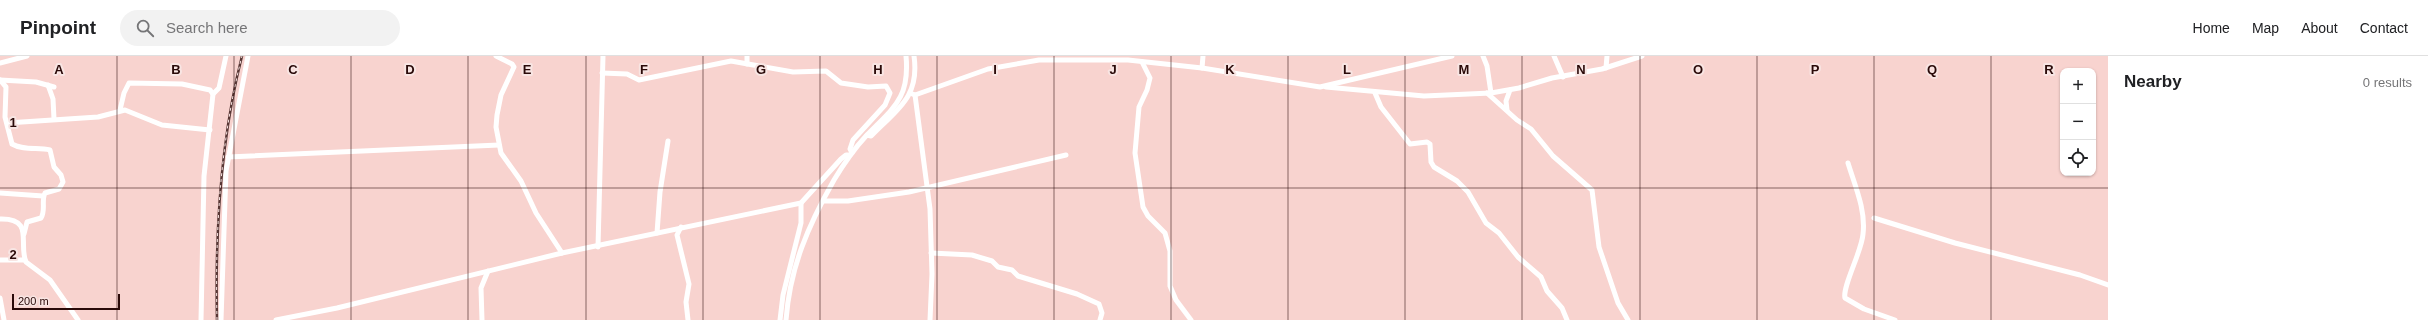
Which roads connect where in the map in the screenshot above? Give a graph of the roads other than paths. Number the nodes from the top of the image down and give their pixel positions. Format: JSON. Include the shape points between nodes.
{"nodes":[{"id":1,"x":27,"y":56,"type":"edge"},
{"id":2,"x":226,"y":56,"type":"edge"},
{"id":3,"x":248,"y":56,"type":"edge"},
{"id":4,"x":496,"y":56,"type":"edge"},
{"id":5,"x":603,"y":56,"type":"edge"},
{"id":6,"x":747,"y":56,"type":"edge"},
{"id":7,"x":906,"y":56,"type":"edge"},
{"id":8,"x":914,"y":56,"type":"edge"},
{"id":9,"x":1203,"y":56,"type":"edge"},
{"id":10,"x":1452,"y":56,"type":"edge"},
{"id":11,"x":1483,"y":56,"type":"edge"},
{"id":12,"x":1554,"y":56,"type":"edge"},
{"id":13,"x":1607,"y":56,"type":"edge"},
{"id":14,"x":1642,"y":56,"type":"edge"},
{"id":15,"x":1051,"y":58,"type":"edge"},
{"id":16,"x":1058,"y":58,"type":"edge"},
{"id":17,"x":1141,"y":60,"type":"edge"},
{"id":18,"x":0,"y":63,"type":"edge"},
{"id":19,"x":747,"y":64,"type":"junction"},
{"id":20,"x":1202,"y":68,"type":"junction"},
{"id":21,"x":1606,"y":68,"type":"junction"},
{"id":22,"x":602,"y":73,"type":"junction"},
{"id":23,"x":1562,"y":77,"type":"junction"},
{"id":24,"x":0,"y":80,"type":"edge"},
{"id":25,"x":48,"y":85,"type":"junction"},
{"id":26,"x":54,"y":87,"type":"dead end"},
{"id":27,"x":1323,"y":87,"type":"junction"},
{"id":28,"x":1510,"y":90,"type":"junction"},
{"id":29,"x":1375,"y":93,"type":"junction"},
{"id":30,"x":1489,"y":93,"type":"junction"},
{"id":31,"x":213,"y":94,"type":"junction"},
{"id":32,"x":913,"y":94,"type":"junction"},
{"id":33,"x":120,"y":110,"type":"junction"},
{"id":34,"x":1508,"y":112,"type":"junction"},
{"id":35,"x":54,"y":119,"type":"junction"},
{"id":36,"x":7,"y":123,"type":"junction"},
{"id":37,"x":210,"y":130,"type":"junction"},
{"id":38,"x":867,"y":135,"type":"junction"},
{"id":39,"x":668,"y":141,"type":"dead end"},
{"id":40,"x":499,"y":145,"type":"junction"},
{"id":41,"x":851,"y":154,"type":"junction"},
{"id":42,"x":1066,"y":155,"type":"dead end"},
{"id":43,"x":228,"y":157,"type":"junction"},
{"id":44,"x":1848,"y":163,"type":"dead end"},
{"id":45,"x":927,"y":187,"type":"junction"},
{"id":46,"x":0,"y":193,"type":"edge"},
{"id":47,"x":43,"y":196,"type":"junction"},
{"id":48,"x":824,"y":201,"type":"junction"},
{"id":49,"x":801,"y":203,"type":"junction"},
{"id":50,"x":802,"y":216,"type":"junction"},
{"id":51,"x":1874,"y":218,"type":"dead end"},
{"id":52,"x":0,"y":219,"type":"edge"},
{"id":53,"x":810,"y":222,"type":"junction"},
{"id":54,"x":681,"y":227,"type":"junction"},
{"id":55,"x":657,"y":233,"type":"junction"},
{"id":56,"x":24,"y":234,"type":"junction"},
{"id":57,"x":598,"y":247,"type":"junction"},
{"id":58,"x":562,"y":253,"type":"junction"},
{"id":59,"x":931,"y":253,"type":"junction"},
{"id":60,"x":0,"y":260,"type":"edge"},
{"id":61,"x":25,"y":260,"type":"junction"},
{"id":62,"x":488,"y":271,"type":"junction"},
{"id":63,"x":2108,"y":285,"type":"edge"},
{"id":64,"x":0,"y":298,"type":"edge"},
{"id":65,"x":4,"y":320,"type":"edge"},
{"id":66,"x":78,"y":320,"type":"edge"},
{"id":67,"x":202,"y":320,"type":"edge"},
{"id":68,"x":221,"y":320,"type":"edge"},
{"id":69,"x":276,"y":320,"type":"edge"},
{"id":70,"x":482,"y":320,"type":"edge"},
{"id":71,"x":688,"y":320,"type":"edge"},
{"id":72,"x":780,"y":320,"type":"edge"},
{"id":73,"x":786,"y":320,"type":"edge"},
{"id":74,"x":930,"y":320,"type":"edge"},
{"id":75,"x":1100,"y":320,"type":"edge"},
{"id":76,"x":1191,"y":320,"type":"edge"},
{"id":77,"x":1567,"y":320,"type":"edge"},
{"id":78,"x":1628,"y":320,"type":"edge"},
{"id":79,"x":1895,"y":320,"type":"edge"}],
"edges":[{"from":1,"to":18,"type":"street"},
{"from":2,"to":31,"type":"street","via":[[219,88]]},
{"from":3,"to":43,"type":"street"},
{"from":4,"to":40,"type":"street","via":[[514,67],[501,95],[498,110],[496,127]]},
{"from":5,"to":22,"type":"street"},
{"from":6,"to":19,"type":"street"},
{"from":7,"to":38,"type":"street","via":[[907,73],[897,105]]},
{"from":8,"to":32,"type":"street","via":[[916,71]]},
{"from":9,"to":20,"type":"street"},
{"from":10,"to":27,"type":"street"},
{"from":11,"to":30,"type":"street","via":[[1487,66]]},
{"from":12,"to":23,"type":"street"},
{"from":13,"to":21,"type":"street"},
{"from":14,"to":21,"type":"street"},
{"from":15,"to":16,"type":"street"},
{"from":15,"to":32,"type":"street","via":[[988,69]]},
{"from":16,"to":17,"type":"street"},
{"from":17,"to":20,"type":"street"},
{"from":17,"to":76,"type":"street","via":[[1150,78],[1148,90],[1139,107],[1135,153],[1143,207],[1148,216],[1165,232],[1170,251],[1170,286],[1176,300]]},
{"from":19,"to":22,"type":"street","via":[[726,61],[639,80],[627,74]]},
{"from":19,"to":41,"type":"street","via":[[793,72],[826,71],[841,83],[868,87],[886,86],[890,93],[885,105],[853,140]]},
{"from":20,"to":27,"type":"street"},
{"from":21,"to":23,"type":"street"},
{"from":22,"to":57,"type":"street"},
{"from":23,"to":28,"type":"street"},
{"from":24,"to":25,"type":"street","via":[[23,80]]},
{"from":24,"to":36,"type":"street","via":[[6,87]]},
{"from":25,"to":26,"type":"street"},
{"from":25,"to":35,"type":"street","via":[[53,99]]},
{"from":27,"to":29,"type":"street"},
{"from":28,"to":30,"type":"street"},
{"from":28,"to":34,"type":"street","via":[[1506,101]]},
{"from":29,"to":30,"type":"street","via":[[1424,96]]},
{"from":29,"to":77,"type":"street","via":[[1381,107],[1410,144],[1430,144],[1434,168],[1457,181],[1468,192],[1486,223],[1541,277],[1547,291],[1562,308]]},
{"from":30,"to":34,"type":"street"},
{"from":31,"to":33,"type":"street","via":[[210,90],[182,84],[129,83]]},
{"from":31,"to":37,"type":"street"},
{"from":32,"to":38,"type":"street","via":[[890,120],[871,136]]},
{"from":32,"to":45,"type":"street"},
{"from":33,"to":35,"type":"street","via":[[98,117]]},
{"from":33,"to":37,"type":"street","via":[[129,111],[162,125]]},
{"from":34,"to":78,"type":"street","via":[[1531,129],[1553,156],[1592,190],[1599,247],[1618,303]]},
{"from":35,"to":36,"type":"street"},
{"from":36,"to":47,"type":"street","via":[[12,144],[29,149],[50,150],[54,167],[63,182],[59,189],[48,191]]},
{"from":37,"to":67,"type":"street","via":[[204,176]]},
{"from":38,"to":41,"type":"street"},
{"from":39,"to":55,"type":"street","via":[[657,213]]},
{"from":40,"to":43,"type":"street"},
{"from":40,"to":58,"type":"street","via":[[504,160],[522,181],[536,213]]},
{"from":41,"to":48,"type":"street"},
{"from":41,"to":49,"type":"street","via":[[841,159]]},
{"from":42,"to":45,"type":"street"},
{"from":43,"to":68,"type":"street"},
{"from":44,"to":79,"type":"street","via":[[1863,213],[1864,230],[1844,290],[1845,298],[1864,309]]},
{"from":45,"to":48,"type":"street","via":[[848,201]]},
{"from":45,"to":59,"type":"street"},
{"from":46,"to":47,"type":"street"},
{"from":47,"to":56,"type":"street","via":[[42,218],[27,222]]},
{"from":48,"to":53,"type":"street"},
{"from":49,"to":50,"type":"street"},
{"from":49,"to":54,"type":"street"},
{"from":50,"to":53,"type":"street"},
{"from":50,"to":72,"type":"street","via":[[783,295]]},
{"from":51,"to":63,"type":"street"},
{"from":52,"to":56,"type":"street","via":[[14,221]]},
{"from":53,"to":73,"type":"street","via":[[791,279]]},
{"from":54,"to":55,"type":"street"},
{"from":54,"to":71,"type":"street","via":[[677,235],[690,284],[686,302]]},
{"from":55,"to":57,"type":"street"},
{"from":56,"to":61,"type":"street"},
{"from":57,"to":58,"type":"street"},
{"from":58,"to":62,"type":"street"},
{"from":59,"to":74,"type":"street"},
{"from":59,"to":75,"type":"street","via":[[978,257],[992,261],[998,267],[1012,270],[1018,276],[1077,294],[1099,304],[1102,313]]},
{"from":60,"to":61,"type":"street"},
{"from":61,"to":66,"type":"street","via":[[50,280]]},
{"from":62,"to":69,"type":"street","via":[[337,308]]},
{"from":62,"to":70,"type":"street","via":[[481,288]]},
{"from":64,"to":65,"type":"street"}]}
